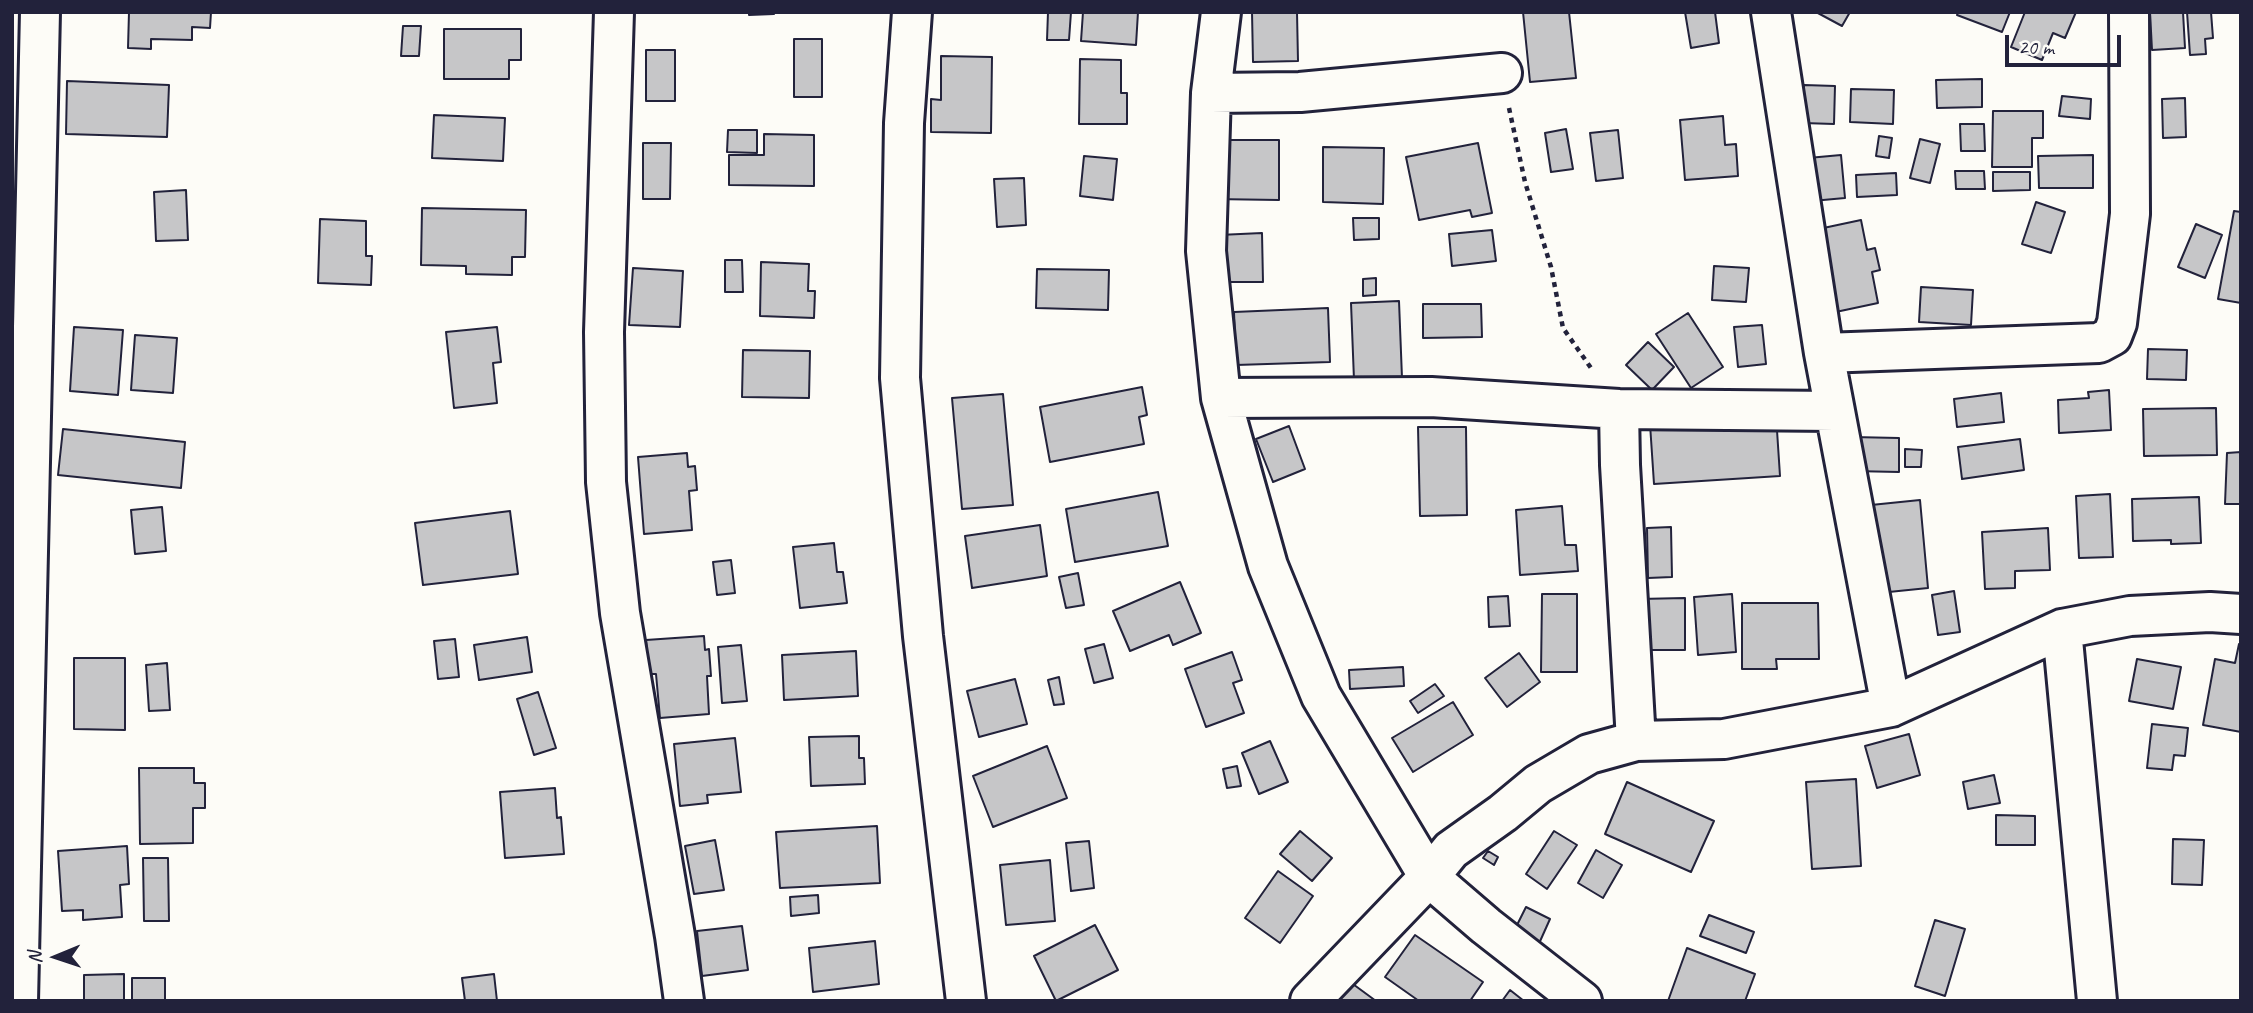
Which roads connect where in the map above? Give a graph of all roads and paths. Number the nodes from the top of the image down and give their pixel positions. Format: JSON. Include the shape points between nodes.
{"nodes":[{"id":1,"x":40,"y":12,"type":"edge"},
{"id":2,"x":614,"y":12,"type":"edge"},
{"id":3,"x":912,"y":12,"type":"edge"},
{"id":4,"x":1221,"y":12,"type":"edge"},
{"id":5,"x":1771,"y":12,"type":"edge"},
{"id":6,"x":2129,"y":12,"type":"edge"},
{"id":7,"x":1502,"y":73,"type":"joint"},
{"id":8,"x":1211,"y":93,"type":"junction"},
{"id":9,"x":1824,"y":353,"type":"junction"},
{"id":10,"x":1221,"y":398,"type":"junction"},
{"id":11,"x":1619,"y":409,"type":"junction"},
{"id":12,"x":1835,"y":411,"type":"junction"},
{"id":13,"x":2241,"y":614,"type":"edge"},
{"id":14,"x":2062,"y":629,"type":"junction"},
{"id":15,"x":1891,"y":707,"type":"junction"},
{"id":16,"x":1636,"y":741,"type":"junction"},
{"id":17,"x":1429,"y":877,"type":"junction"},
{"id":18,"x":18,"y":1001,"type":"edge"},
{"id":19,"x":684,"y":1001,"type":"edge"},
{"id":20,"x":966,"y":1001,"type":"edge"},
{"id":21,"x":1310,"y":1001,"type":"edge"},
{"id":22,"x":1582,"y":1001,"type":"edge"},
{"id":23,"x":2097,"y":1001,"type":"edge"}],
"edges":[{"from":1,"to":18,"type":"street"},
{"from":2,"to":19,"type":"street","via":[[604,332],[606,482],[620,612]]},
{"from":3,"to":20,"type":"street","via":[[904,123],[900,378],[923,636]]},
{"from":4,"to":8,"type":"street"},
{"from":5,"to":9,"type":"street"},
{"from":6,"to":9,"type":"street","via":[[2130,214],[2112,336],[2099,343]]},
{"from":7,"to":8,"type":"street","via":[[1300,92]]},
{"from":7,"to":11,"type":"path","via":[[1563,328]]},
{"from":8,"to":10,"type":"street","via":[[1206,251]]},
{"from":9,"to":12,"type":"street"},
{"from":10,"to":11,"type":"street","via":[[1431,397]]},
{"from":10,"to":17,"type":"street","via":[[1268,566],[1321,696]]},
{"from":11,"to":12,"type":"street"},
{"from":11,"to":16,"type":"street"},
{"from":12,"to":15,"type":"street"},
{"from":13,"to":14,"type":"street","via":[[2130,616]]},
{"from":14,"to":15,"type":"street"},
{"from":14,"to":23,"type":"street"},
{"from":15,"to":16,"type":"street","via":[[1724,739]]},
{"from":16,"to":17,"type":"street","via":[[1589,754],[1538,784],[1451,850]]},
{"from":17,"to":21,"type":"street"},
{"from":17,"to":22,"type":"street"}]}
